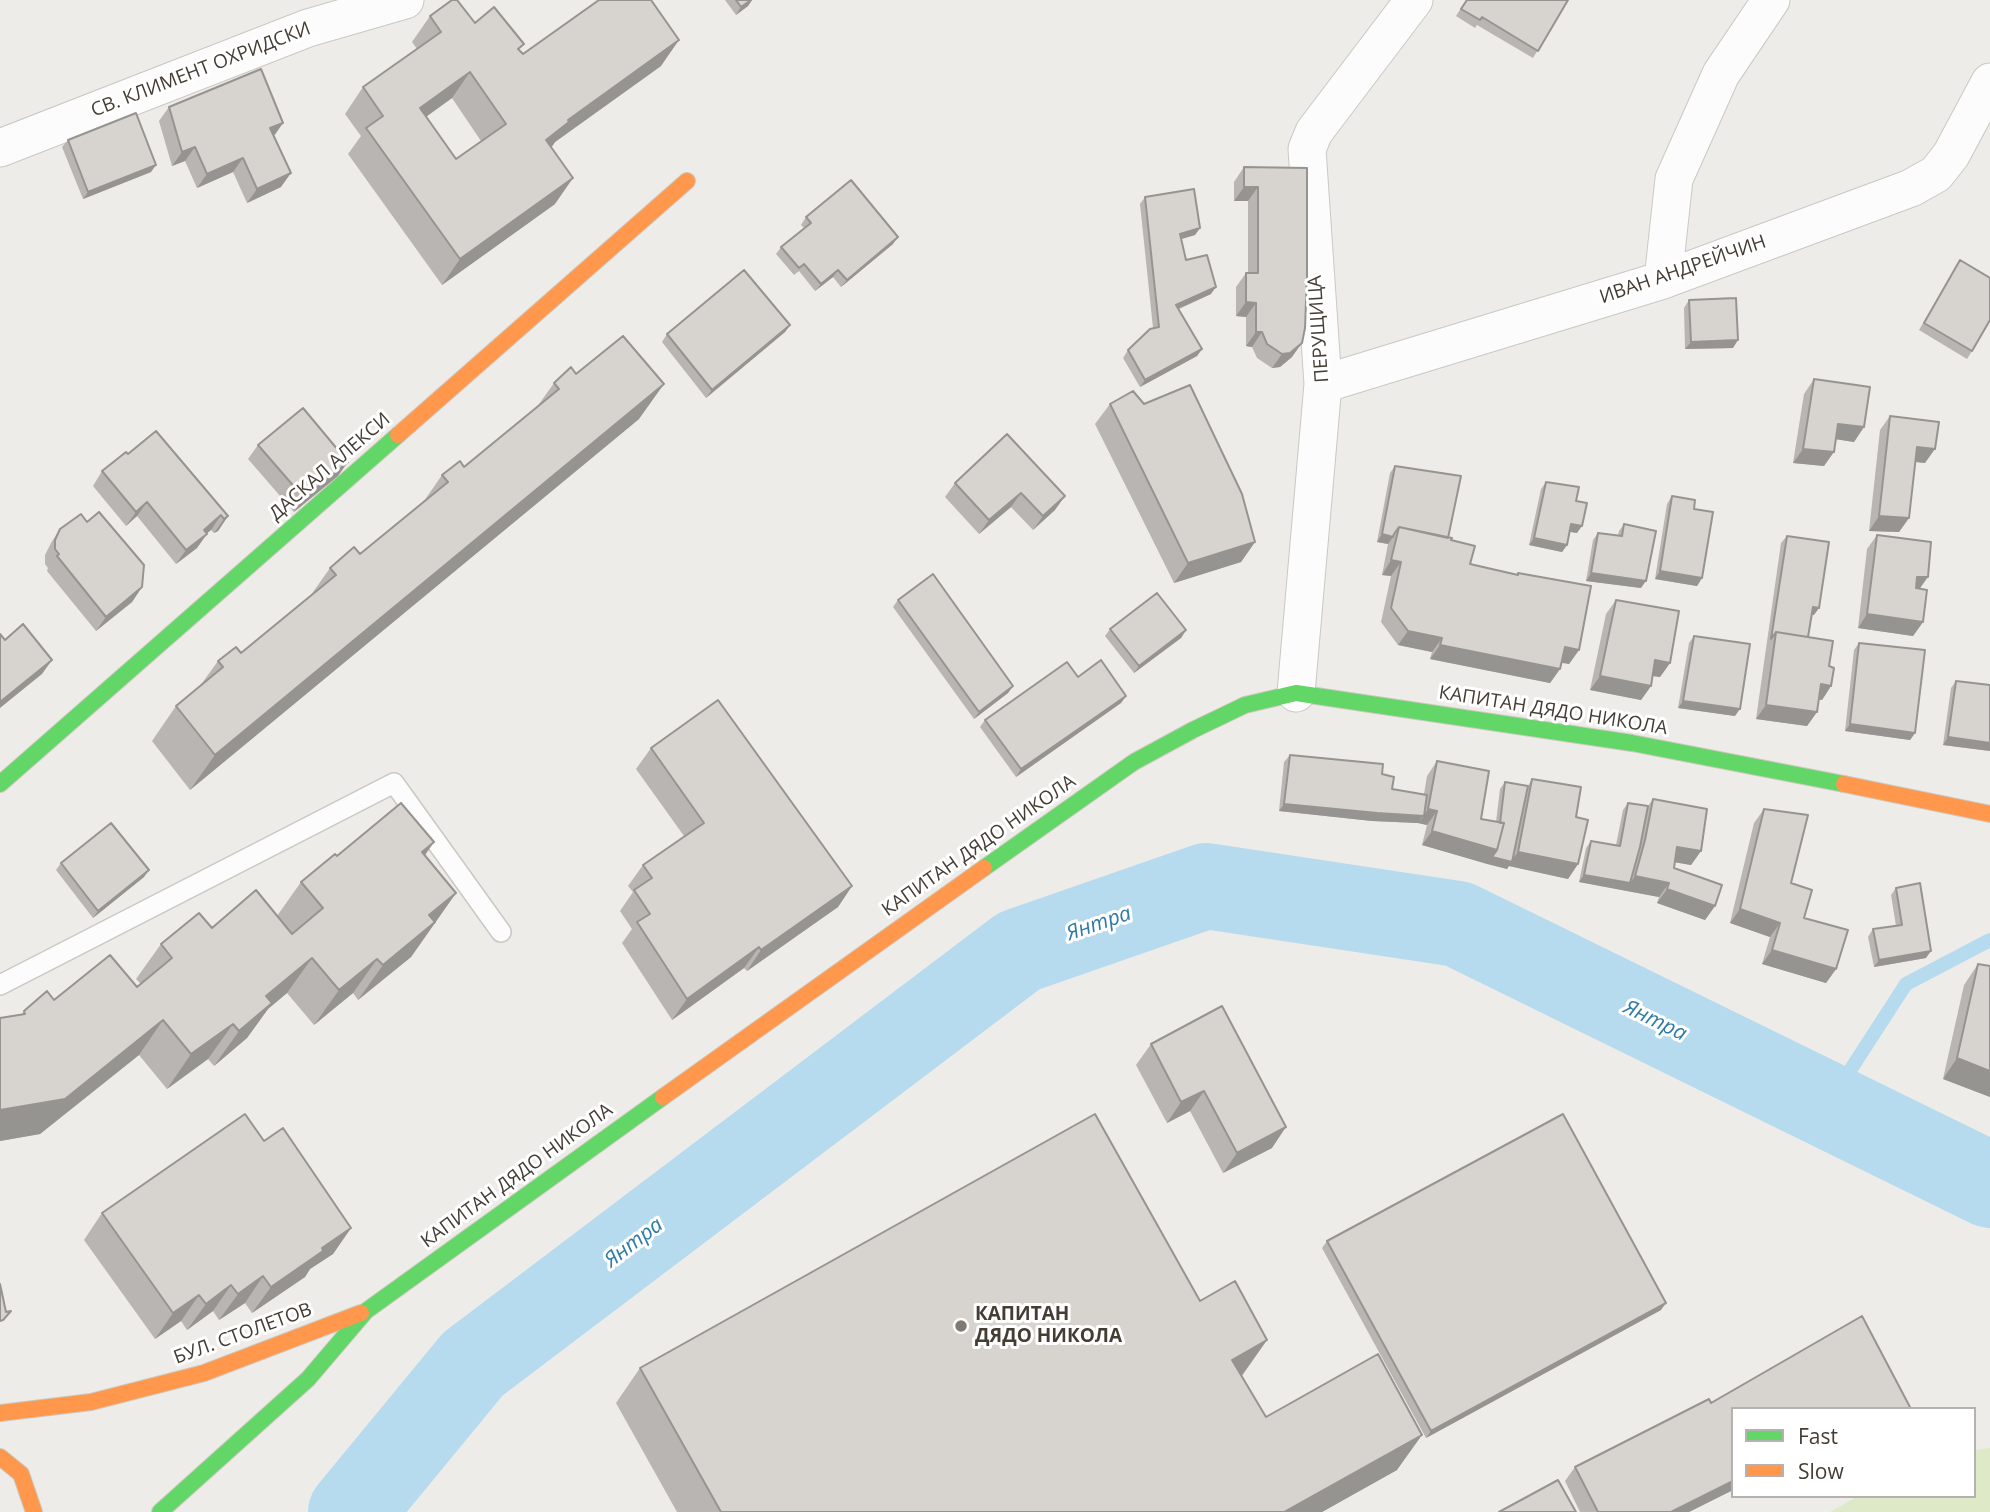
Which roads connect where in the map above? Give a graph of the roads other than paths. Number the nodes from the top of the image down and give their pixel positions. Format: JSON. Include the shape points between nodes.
{"nodes":[{"id":1,"x":405,"y":0,"type":"edge"},
{"id":2,"x":1414,"y":0,"type":"edge"},
{"id":3,"x":1771,"y":0,"type":"edge"},
{"id":4,"x":1990,"y":82,"type":"edge"},
{"id":5,"x":0,"y":148,"type":"edge"},
{"id":6,"x":687,"y":181,"type":"dead end"},
{"id":7,"x":1663,"y":280,"type":"junction"},
{"id":8,"x":1323,"y":384,"type":"junction"},
{"id":9,"x":1296,"y":692,"type":"junction"},
{"id":10,"x":0,"y":784,"type":"edge"},
{"id":11,"x":1990,"y":814,"type":"edge"},
{"id":12,"x":501,"y":932,"type":"dead end"},
{"id":13,"x":0,"y":985,"type":"edge"},
{"id":14,"x":366,"y":1311,"type":"junction"},
{"id":15,"x":0,"y":1413,"type":"edge"},
{"id":16,"x":0,"y":1457,"type":"edge"},
{"id":17,"x":34,"y":1512,"type":"edge"},
{"id":18,"x":160,"y":1512,"type":"edge"}],
"edges":[{"from":1,"to":5,"type":"street","name":"СВ. КЛИМЕНТ ОХРИДСКИ","via":[[307,28]]},
{"from":2,"to":8,"type":"street","name":"ПЕРУЩИЦА","via":[[1314,132],[1307,149]]},
{"from":3,"to":7,"type":"street","via":[[1721,74],[1674,179]]},
{"from":4,"to":7,"type":"street","name":"ИВАН АНДРЕЙЧИН","via":[[1936,174],[1910,188]]},
{"from":6,"to":10,"type":"street","name":"ДАСКАЛ АЛЕКСИ"},
{"from":7,"to":8,"type":"street","name":"ИВАН АНДРЕЙЧИН"},
{"from":8,"to":9,"type":"street","name":"ПЕРУЩИЦА"},
{"from":9,"to":11,"type":"street","name":"КАПИТАН ДЯДО НИКОЛА","via":[[1632,743]]},
{"from":9,"to":14,"type":"street","name":"КАПИТАН ДЯДО НИКОЛА","via":[[1245,705],[1135,762]]},
{"from":12,"to":13,"type":"lane","via":[[394,783]]},
{"from":14,"to":15,"type":"street","name":"БУЛ. СТОЛЕТОВ","via":[[204,1373],[91,1402]]},
{"from":14,"to":18,"type":"street","name":"КАПИТАН ДЯДО НИКОЛА","via":[[308,1379]]},
{"from":16,"to":17,"type":"street","via":[[21,1474]]}]}
